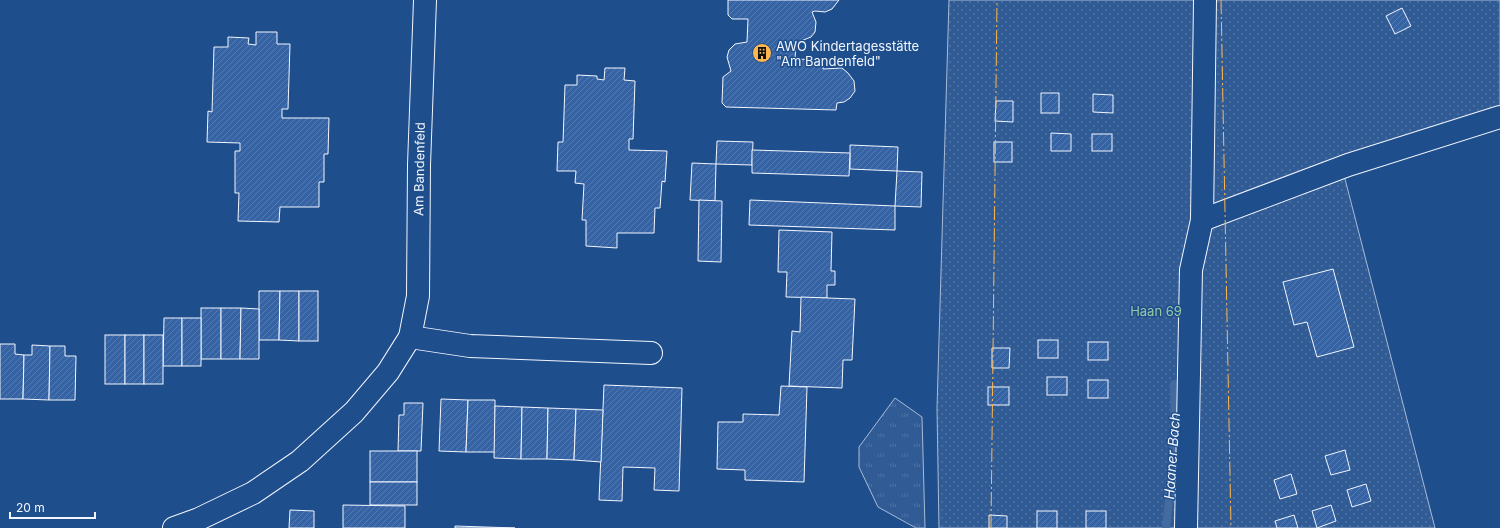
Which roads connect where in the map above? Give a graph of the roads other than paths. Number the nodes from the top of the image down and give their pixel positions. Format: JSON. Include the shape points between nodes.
{"nodes":[{"id":1,"x":425,"y":0,"type":"edge"},
{"id":2,"x":1205,"y":0,"type":"edge"},
{"id":3,"x":1500,"y":117,"type":"edge"},
{"id":4,"x":1202,"y":220,"type":"junction"},
{"id":5,"x":410,"y":337,"type":"junction"},
{"id":6,"x":651,"y":353,"type":"dead end"},
{"id":7,"x":174,"y":528,"type":"edge"},
{"id":8,"x":1186,"y":528,"type":"edge"}],
"edges":[{"from":1,"to":5,"type":"street","name":"Am Bandenfeld","via":[[419,165],[418,296]]},
{"from":2,"to":4,"type":"street"},
{"from":3,"to":4,"type":"street","via":[[1348,165]]},
{"from":4,"to":8,"type":"street","via":[[1191,270]]},
{"from":5,"to":6,"type":"street","via":[[470,346]]},
{"from":5,"to":7,"type":"street","name":"Am Bandenfeld","via":[[388,372],[354,412],[300,461],[254,493]]}]}
